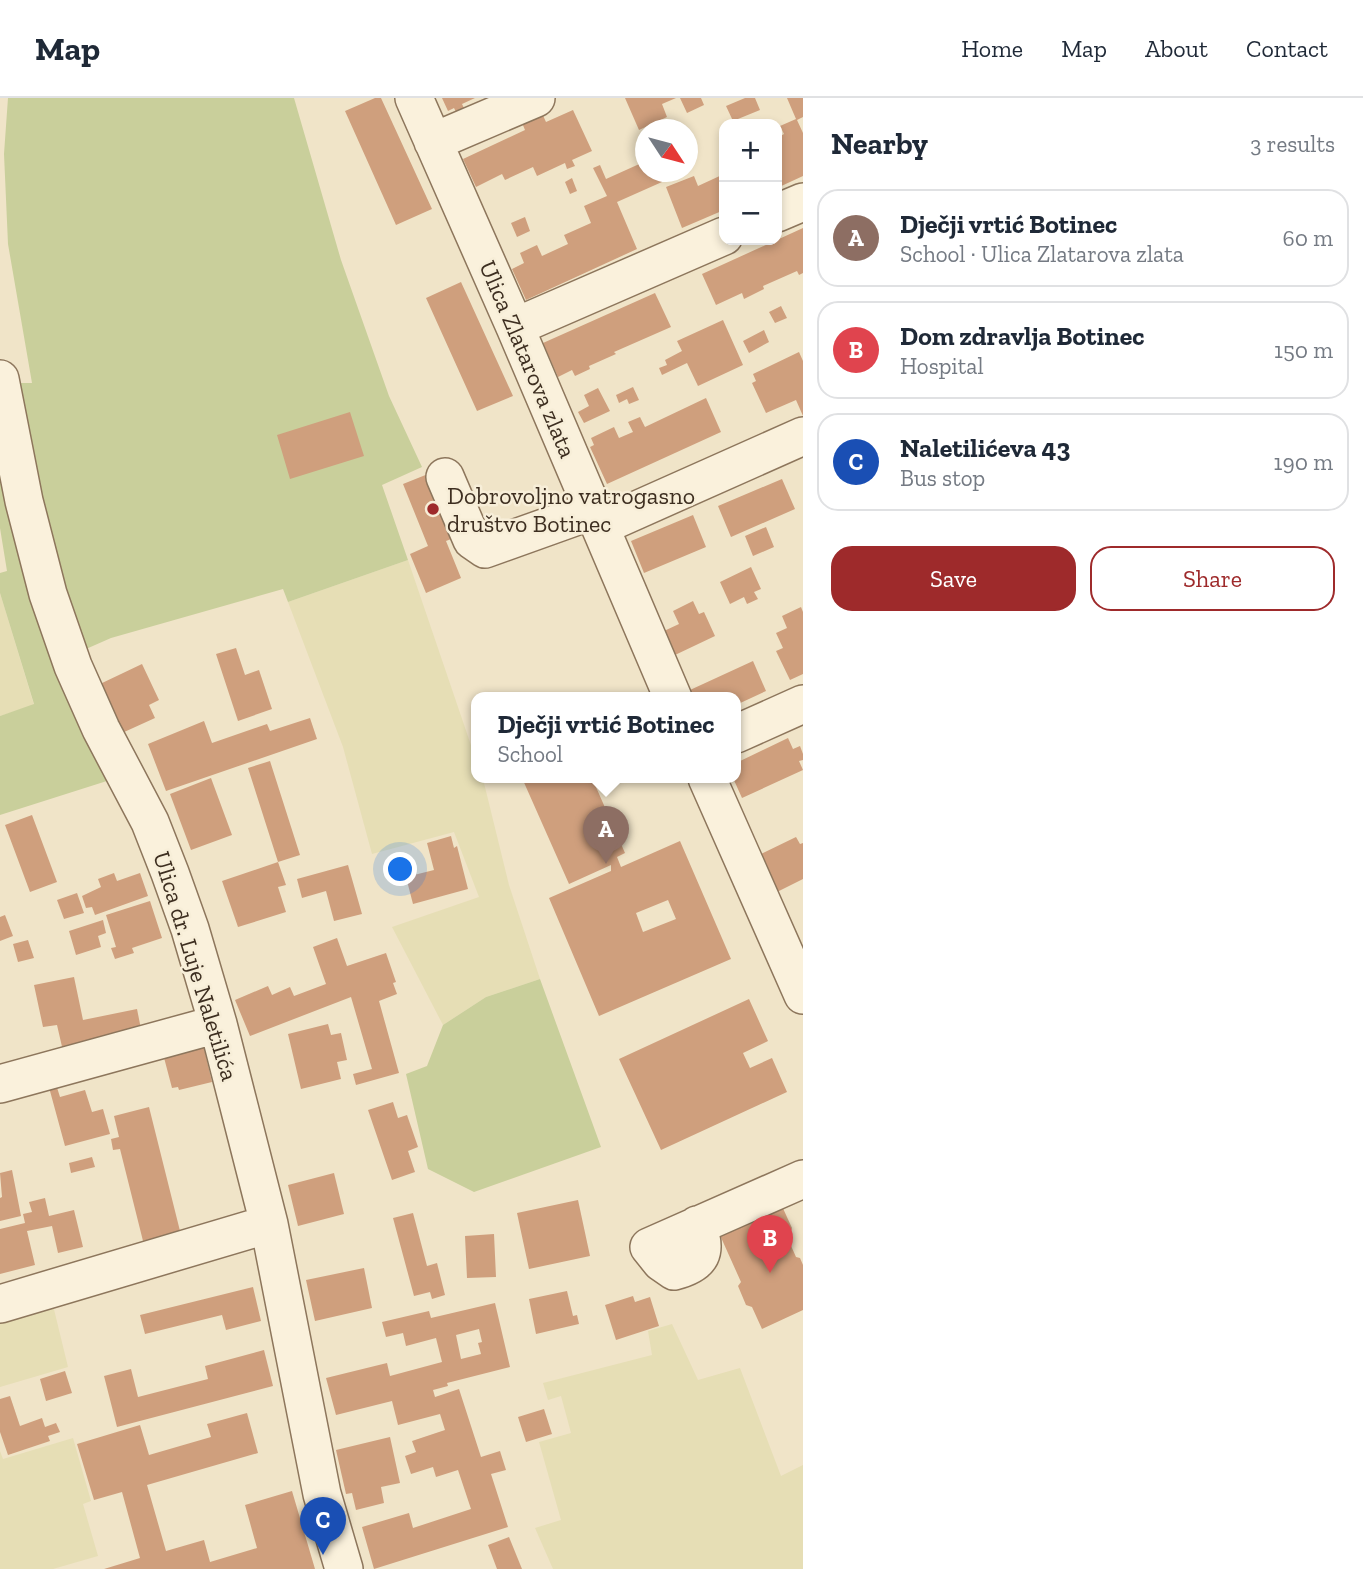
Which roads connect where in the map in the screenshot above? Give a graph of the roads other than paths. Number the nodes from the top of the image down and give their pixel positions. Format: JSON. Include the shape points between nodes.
{"nodes":[{"id":1,"x":414,"y":98,"type":"edge"},
{"id":2,"x":536,"y":98,"type":"edge"},
{"id":3,"x":433,"y":142,"type":"junction"},
{"id":4,"x":803,"y":202,"type":"edge"},
{"id":5,"x":782,"y":211,"type":"edge"},
{"id":6,"x":719,"y":238,"type":"edge"},
{"id":7,"x":516,"y":327,"type":"junction"},
{"id":8,"x":0,"y":379,"type":"edge"},
{"id":9,"x":803,"y":436,"type":"edge"},
{"id":10,"x":445,"y":477,"type":"dead end"},
{"id":11,"x":597,"y":518,"type":"junction"},
{"id":12,"x":670,"y":692,"type":"edge"},
{"id":13,"x":803,"y":704,"type":"edge"},
{"id":14,"x":741,"y":732,"type":"edge"},
{"id":15,"x":709,"y":783,"type":"edge"},
{"id":16,"x":796,"y":958,"type":"edge"},
{"id":17,"x":803,"y":995,"type":"edge"},
{"id":18,"x":218,"y":1024,"type":"junction"},
{"id":19,"x":0,"y":1084,"type":"edge"},
{"id":20,"x":803,"y":1179,"type":"edge"},
{"id":21,"x":269,"y":1224,"type":"junction"},
{"id":22,"x":697,"y":1225,"type":"dead end"},
{"id":23,"x":0,"y":1304,"type":"edge"},
{"id":24,"x":344,"y":1569,"type":"edge"}],
"edges":[{"from":1,"to":3,"type":"street","name":"Ulica Zlatarova zlata"},
{"from":2,"to":3,"type":"street"},
{"from":3,"to":7,"type":"street","name":"Ulica Zlatarova zlata"},
{"from":4,"to":5,"type":"street"},
{"from":6,"to":7,"type":"street"},
{"from":7,"to":11,"type":"street","name":"Ulica Zlatarova zlata"},
{"from":8,"to":18,"type":"street","name":"Ulica dr. Luje Naletilića","via":[[48,594],[101,729],[150,822],[190,929]]},
{"from":9,"to":11,"type":"street"},
{"from":10,"to":11,"type":"street","via":[[472,540],[485,549]]},
{"from":11,"to":12,"type":"street","name":"Ulica Zlatarova zlata"},
{"from":13,"to":14,"type":"street"},
{"from":15,"to":16,"type":"street"},
{"from":16,"to":17,"type":"street"},
{"from":18,"to":19,"type":"street"},
{"from":18,"to":21,"type":"street","name":"Ulica dr. Luje Naletilića"},
{"from":20,"to":22,"type":"street"},
{"from":21,"to":23,"type":"street"},
{"from":21,"to":24,"type":"street","name":"Ulica dr. Luje Naletilića","via":[[319,1480]]}]}
